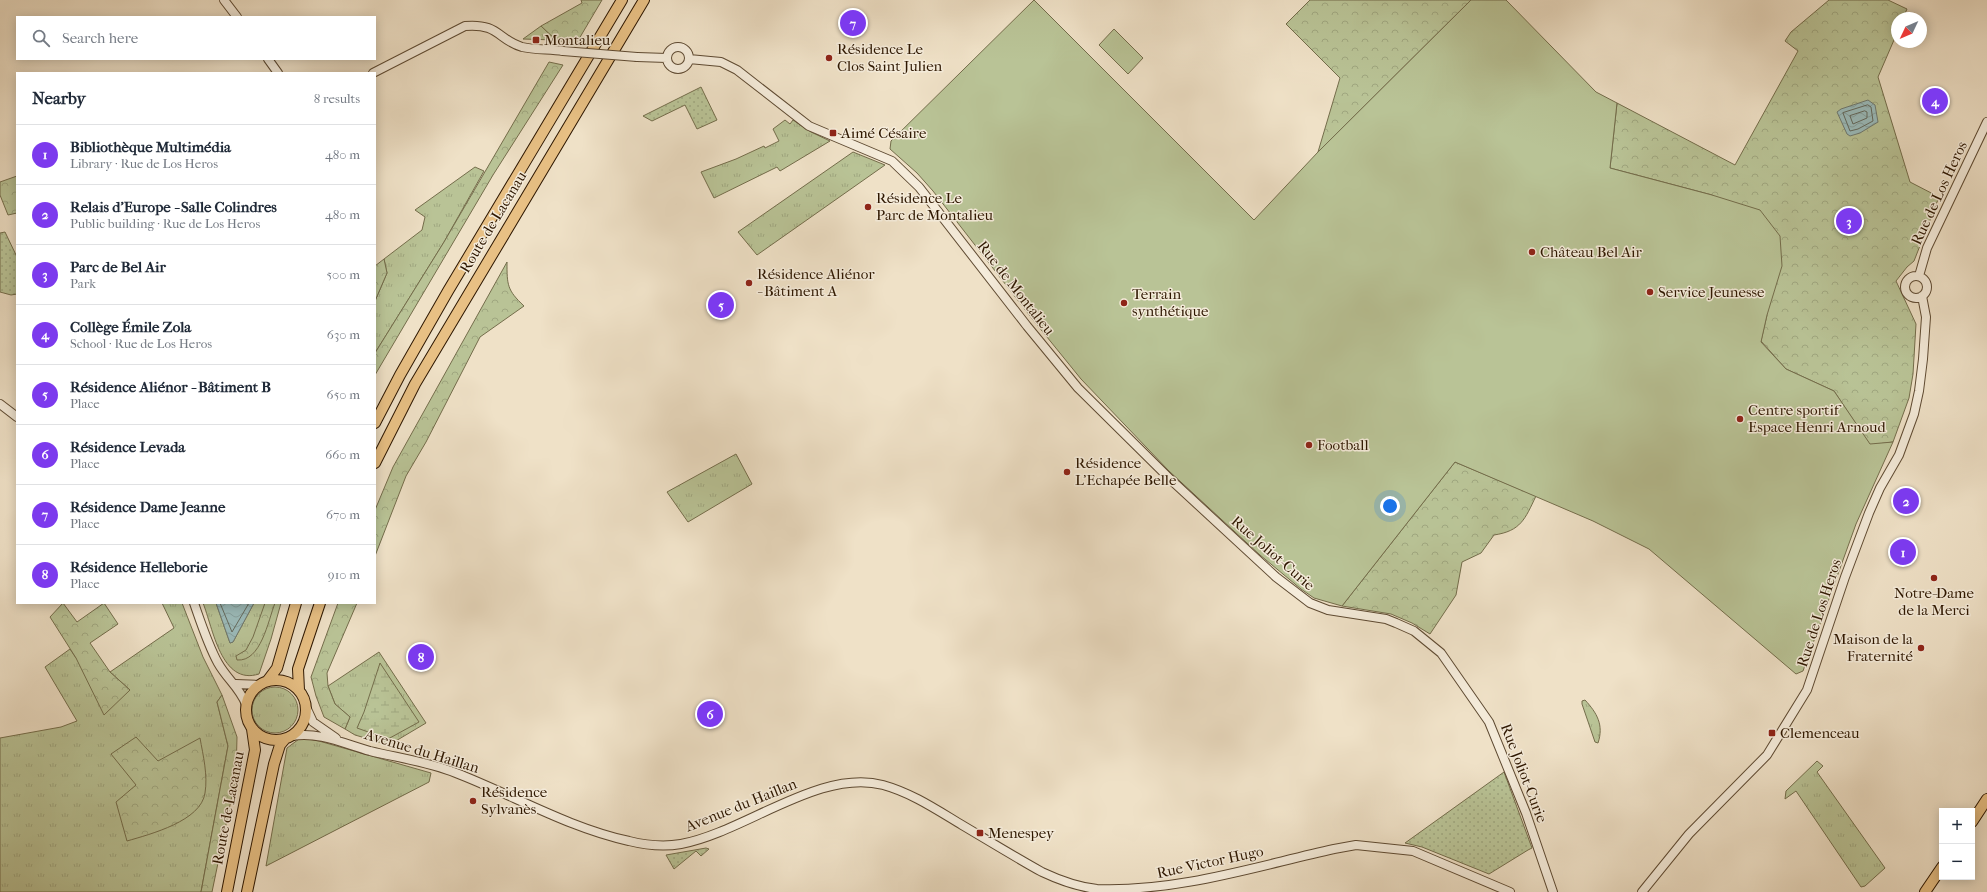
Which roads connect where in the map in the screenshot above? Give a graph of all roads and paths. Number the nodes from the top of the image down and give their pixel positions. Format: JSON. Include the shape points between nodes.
{"nodes":[{"id":1,"x":224,"y":0,"type":"edge"},
{"id":2,"x":622,"y":0,"type":"edge"},
{"id":3,"x":644,"y":0,"type":"edge"},
{"id":4,"x":236,"y":16,"type":"edge"},
{"id":5,"x":667,"y":58,"type":"junction"},
{"id":6,"x":689,"y":58,"type":"junction"},
{"id":7,"x":269,"y":60,"type":"edge"},
{"id":8,"x":277,"y":72,"type":"edge"},
{"id":9,"x":375,"y":72,"type":"edge"},
{"id":10,"x":1987,"y":122,"type":"edge"},
{"id":11,"x":1919,"y":276,"type":"junction"},
{"id":12,"x":1922,"y":296,"type":"junction"},
{"id":13,"x":0,"y":404,"type":"edge"},
{"id":14,"x":16,"y":417,"type":"edge"},
{"id":15,"x":376,"y":421,"type":"edge"},
{"id":16,"x":1113,"y":424,"type":"joint"},
{"id":17,"x":376,"y":461,"type":"edge"},
{"id":18,"x":194,"y":604,"type":"edge"},
{"id":19,"x":296,"y":604,"type":"edge"},
{"id":20,"x":320,"y":604,"type":"edge"},
{"id":21,"x":263,"y":683,"type":"junction"},
{"id":22,"x":236,"y":684,"type":"junction"},
{"id":23,"x":299,"y":690,"type":"junction"},
{"id":24,"x":246,"y":704,"type":"junction"},
{"id":25,"x":307,"y":709,"type":"junction"},
{"id":26,"x":252,"y":729,"type":"junction"},
{"id":27,"x":289,"y":738,"type":"junction"},
{"id":28,"x":338,"y":740,"type":"junction"},
{"id":29,"x":859,"y":782,"type":"joint"},
{"id":30,"x":1987,"y":799,"type":"edge"},
{"id":31,"x":1975,"y":817,"type":"edge"},
{"id":32,"x":1939,"y":871,"type":"edge"},
{"id":33,"x":227,"y":892,"type":"edge"},
{"id":34,"x":247,"y":892,"type":"edge"},
{"id":35,"x":1510,"y":892,"type":"edge"},
{"id":36,"x":1553,"y":892,"type":"edge"},
{"id":37,"x":1642,"y":892,"type":"edge"},
{"id":38,"x":1925,"y":892,"type":"edge"}],
"edges":[{"from":1,"to":4,"type":"street"},
{"from":2,"to":15,"type":"main road","name":"Route de Lacanau","via":[[448,291]]},
{"from":3,"to":17,"type":"main road","name":"Route de Lacanau","via":[[416,384]]},
{"from":5,"to":6,"type":"street","via":[[670,52],[678,47],[687,52]]},
{"from":5,"to":6,"type":"street","via":[[671,66],[677,69],[687,65]]},
{"from":5,"to":9,"type":"street","bridge":true,"via":[[522,47],[489,28],[465,26]]},
{"from":6,"to":16,"type":"street","name":"Rue de Montalieu","via":[[721,62],[737,70],[809,126],[882,157],[905,172],[1078,388]]},
{"from":7,"to":8,"type":"street"},
{"from":10,"to":11,"type":"street","name":"Rue de Los Heros","via":[[1927,248]]},
{"from":11,"to":12,"type":"street","via":[[1925,280],[1927,287]]},
{"from":11,"to":12,"type":"street","via":[[1909,278],[1906,290],[1912,297]]},
{"from":12,"to":37,"type":"street","name":"Rue de Los Heros","via":[[1926,317],[1923,359],[1914,414],[1898,455],[1870,509],[1807,690],[1767,755],[1689,834]]},
{"from":13,"to":14,"type":"street"},
{"from":16,"to":36,"type":"street","name":"Rue Joliot-Curie","via":[[1276,577],[1310,603],[1328,610],[1396,623],[1414,631],[1441,653],[1489,722],[1526,813]]},
{"from":18,"to":22,"type":"street","via":[[219,664]]},
{"from":19,"to":21,"type":"main road","via":[[277,668]]},
{"from":20,"to":23,"type":"main road","via":[[298,669]]},
{"from":21,"to":22,"type":"street"},
{"from":21,"to":23,"type":"main road","via":[[285,681]]},
{"from":21,"to":24,"type":"main road","via":[[250,693]]},
{"from":22,"to":24,"type":"street"},
{"from":23,"to":25,"type":"main road"},
{"from":24,"to":26,"type":"main road","via":[[246,717]]},
{"from":25,"to":27,"type":"main road","via":[[303,724]]},
{"from":25,"to":28,"type":"street","name":"Avenue du Haillan","via":[[317,726]]},
{"from":26,"to":27,"type":"main road","via":[[267,739],[276,741]]},
{"from":26,"to":33,"type":"main road","name":"Route de Lacanau","via":[[255,750]]},
{"from":27,"to":28,"type":"street","name":"Avenue du Haillan","via":[[306,734]]},
{"from":27,"to":34,"type":"main road","via":[[277,752]]},
{"from":28,"to":29,"type":"street","name":"Avenue du Haillan","via":[[455,772],[616,838],[656,845],[680,844],[704,838],[816,790]]},
{"from":29,"to":35,"type":"street","name":"Rue Victor Hugo","via":[[882,785],[905,793],[1042,872],[1097,889],[1173,887],[1356,845],[1413,851]]},
{"from":30,"to":31,"type":"main road"},
{"from":32,"to":38,"type":"main road"}]}
